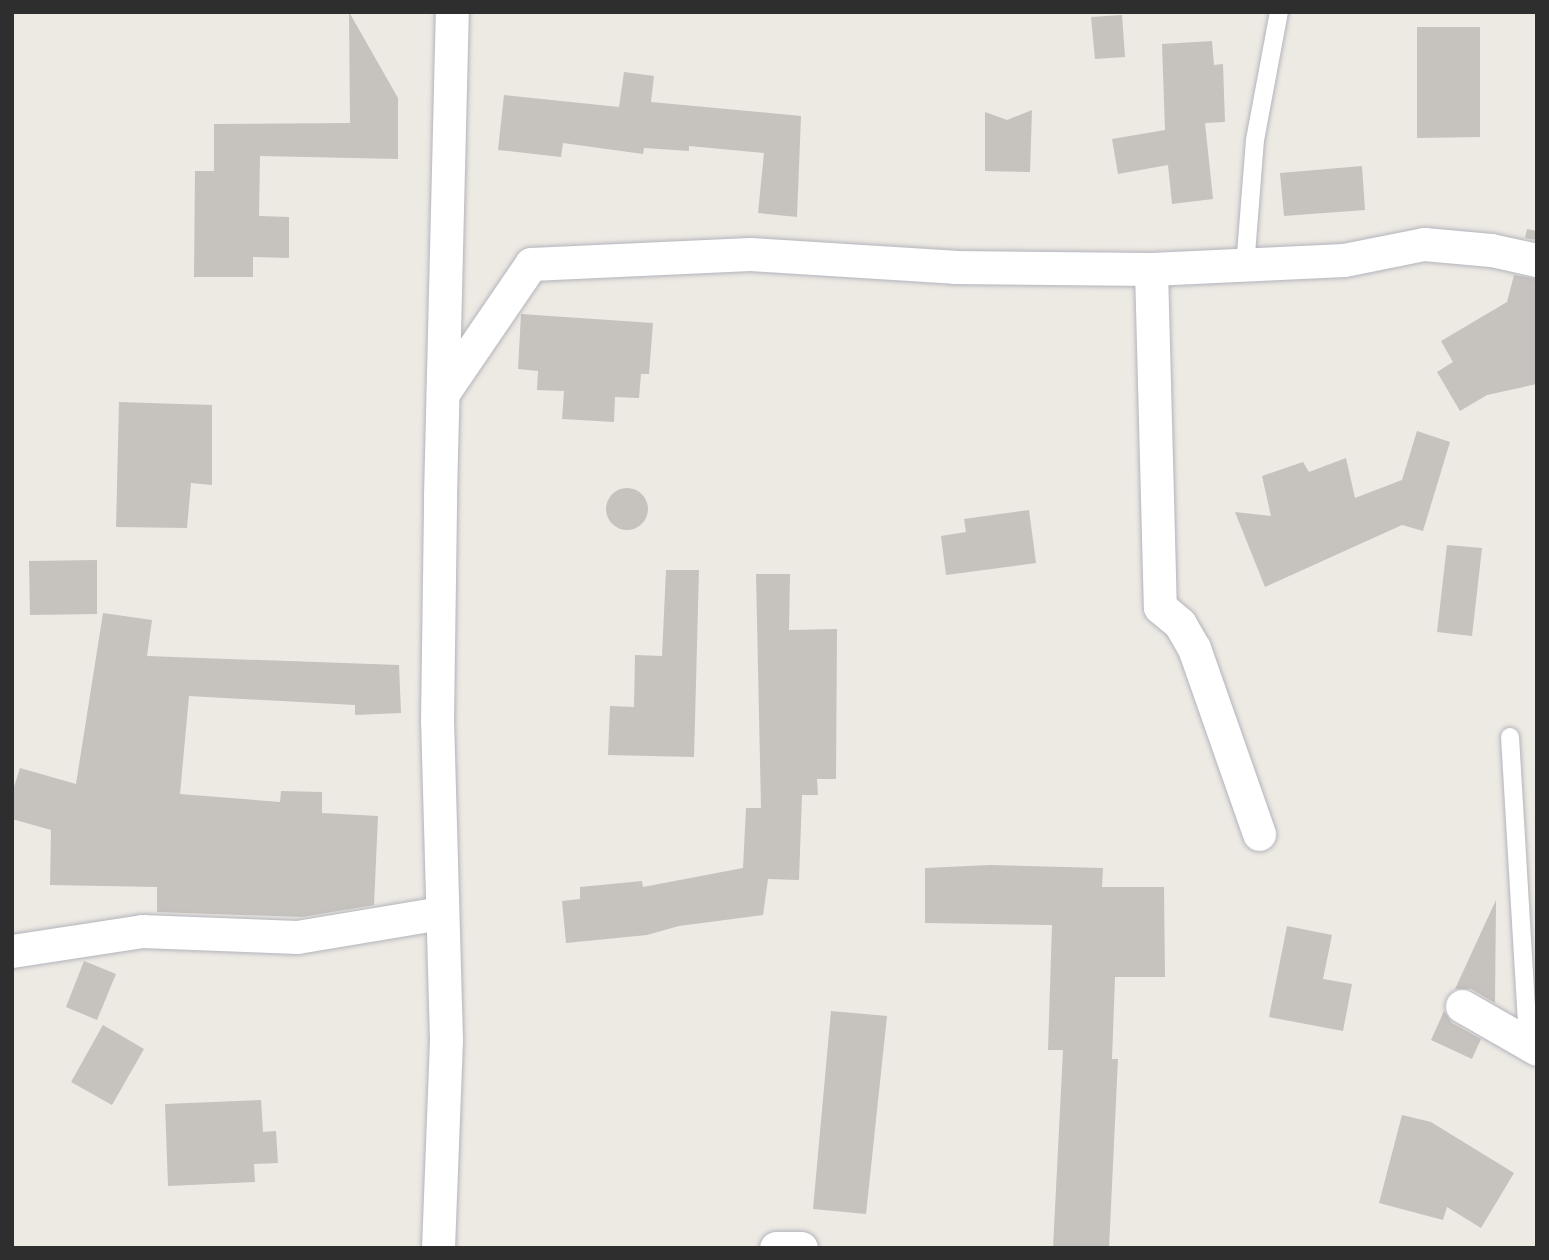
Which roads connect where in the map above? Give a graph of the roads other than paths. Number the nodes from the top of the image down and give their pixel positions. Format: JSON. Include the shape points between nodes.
{"nodes":[{"id":1,"x":452,"y":12,"type":"edge"},
{"id":2,"x":1279,"y":12,"type":"edge"},
{"id":3,"x":1537,"y":260,"type":"edge"},
{"id":4,"x":1245,"y":267,"type":"junction"},
{"id":5,"x":1151,"y":269,"type":"junction"},
{"id":6,"x":443,"y":393,"type":"junction"},
{"id":7,"x":1510,"y":737,"type":"dead end"},
{"id":8,"x":1259,"y":834,"type":"dead end"},
{"id":9,"x":441,"y":913,"type":"junction"},
{"id":10,"x":12,"y":951,"type":"edge"},
{"id":11,"x":1462,"y":1006,"type":"dead end"},
{"id":12,"x":1532,"y":1046,"type":"edge"},
{"id":13,"x":438,"y":1248,"type":"edge"},
{"id":14,"x":776,"y":1248,"type":"edge"},
{"id":15,"x":800,"y":1248,"type":"edge"}],
"edges":[{"from":1,"to":6,"type":"street"},
{"from":2,"to":4,"type":"lane","via":[[1255,140]]},
{"from":3,"to":4,"type":"street","via":[[1424,244],[1344,260]]},
{"from":4,"to":5,"type":"street"},
{"from":5,"to":6,"type":"street","via":[[954,267],[750,254],[531,264]]},
{"from":5,"to":8,"type":"street","via":[[1160,607],[1180,624],[1194,648]]},
{"from":6,"to":9,"type":"street","via":[[437,721]]},
{"from":7,"to":12,"type":"lane"},
{"from":9,"to":10,"type":"street","via":[[297,937],[142,931]]},
{"from":9,"to":13,"type":"street","via":[[446,1040]]},
{"from":11,"to":12,"type":"street"},
{"from":14,"to":15,"type":"street"}]}
